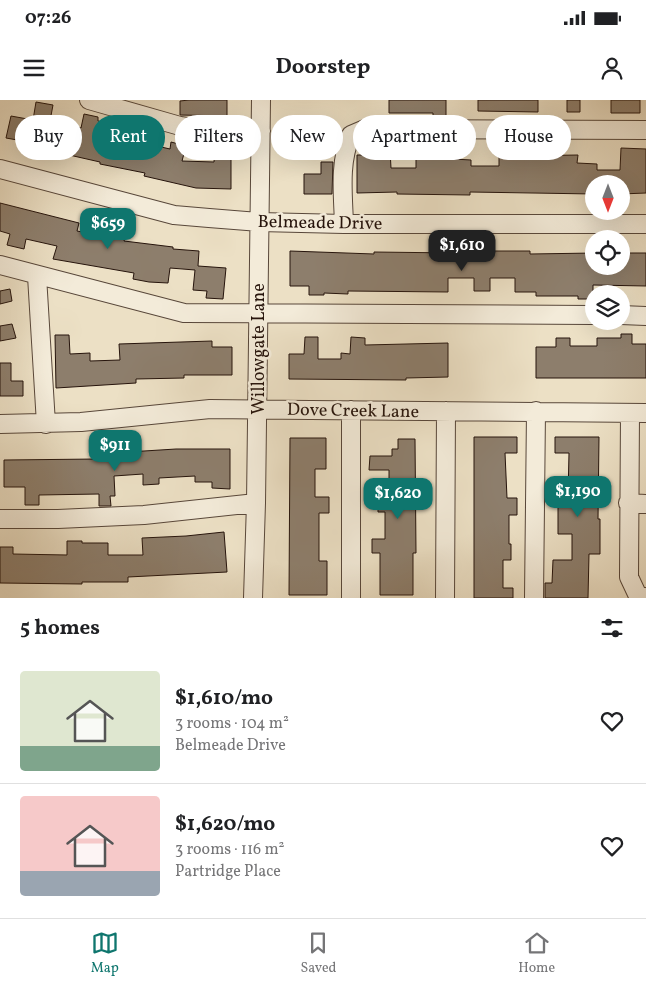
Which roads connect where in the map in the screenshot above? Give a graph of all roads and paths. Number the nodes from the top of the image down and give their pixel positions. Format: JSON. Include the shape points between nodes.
{"nodes":[{"id":1,"x":89,"y":100,"type":"edge"},
{"id":2,"x":261,"y":100,"type":"edge"},
{"id":3,"x":140,"y":107,"type":"edge"},
{"id":4,"x":261,"y":115,"type":"edge"},
{"id":5,"x":175,"y":124,"type":"edge"},
{"id":6,"x":646,"y":130,"type":"edge"},
{"id":7,"x":260,"y":160,"type":"edge"},
{"id":8,"x":0,"y":169,"type":"edge"},
{"id":9,"x":259,"y":222,"type":"junction"},
{"id":10,"x":344,"y":224,"type":"junction"},
{"id":11,"x":646,"y":224,"type":"edge"},
{"id":12,"x":0,"y":266,"type":"edge"},
{"id":13,"x":37,"y":276,"type":"junction"},
{"id":14,"x":258,"y":314,"type":"junction"},
{"id":15,"x":585,"y":315,"type":"edge"},
{"id":16,"x":630,"y":315,"type":"edge"},
{"id":17,"x":646,"y":316,"type":"edge"},
{"id":18,"x":258,"y":409,"type":"junction"},
{"id":19,"x":351,"y":410,"type":"junction"},
{"id":20,"x":446,"y":411,"type":"junction"},
{"id":21,"x":536,"y":411,"type":"junction"},
{"id":22,"x":638,"y":413,"type":"edge"},
{"id":23,"x":0,"y":424,"type":"edge"},
{"id":24,"x":46,"y":424,"type":"junction"},
{"id":25,"x":256,"y":503,"type":"junction"},
{"id":26,"x":628,"y":504,"type":"junction"},
{"id":27,"x":646,"y":504,"type":"edge"},
{"id":28,"x":0,"y":519,"type":"edge"},
{"id":29,"x":253,"y":598,"type":"edge"},
{"id":30,"x":351,"y":598,"type":"edge"},
{"id":31,"x":445,"y":598,"type":"edge"},
{"id":32,"x":534,"y":598,"type":"edge"},
{"id":33,"x":646,"y":598,"type":"edge"}],
"edges":[{"from":1,"to":3,"type":"street"},
{"from":2,"to":4,"type":"street","name":"Willowgate Lane"},
{"from":3,"to":5,"type":"street"},
{"from":6,"to":10,"type":"street","via":[[365,130],[351,135],[345,148],[342,170]]},
{"from":7,"to":9,"type":"street","name":"Willowgate Lane"},
{"from":8,"to":9,"type":"street","name":"Belmeade Drive","via":[[174,215]]},
{"from":9,"to":10,"type":"street","name":"Belmeade Drive"},
{"from":9,"to":14,"type":"street","name":"Willowgate Lane"},
{"from":10,"to":11,"type":"street","name":"Belmeade Drive"},
{"from":12,"to":13,"type":"street"},
{"from":13,"to":14,"type":"street","via":[[184,313]]},
{"from":13,"to":24,"type":"street"},
{"from":14,"to":15,"type":"street"},
{"from":14,"to":18,"type":"street","name":"Willowgate Lane"},
{"from":16,"to":17,"type":"street"},
{"from":18,"to":19,"type":"street","name":"Dove Creek Lane"},
{"from":18,"to":24,"type":"street","name":"Dove Creek Lane","via":[[210,409]]},
{"from":18,"to":25,"type":"street","name":"Willowgate Lane"},
{"from":19,"to":20,"type":"street","name":"Dove Creek Lane"},
{"from":19,"to":30,"type":"street"},
{"from":20,"to":21,"type":"street","name":"Dove Creek Lane"},
{"from":20,"to":31,"type":"street"},
{"from":21,"to":22,"type":"street","name":"Dove Creek Lane"},
{"from":21,"to":32,"type":"street"},
{"from":22,"to":26,"type":"street"},
{"from":23,"to":24,"type":"street","name":"Dove Creek Lane"},
{"from":25,"to":28,"type":"street","via":[[144,516]]},
{"from":25,"to":29,"type":"street","name":"Willowgate Lane"},
{"from":26,"to":27,"type":"street"},
{"from":26,"to":33,"type":"street","via":[[629,577],[637,594]]}]}
